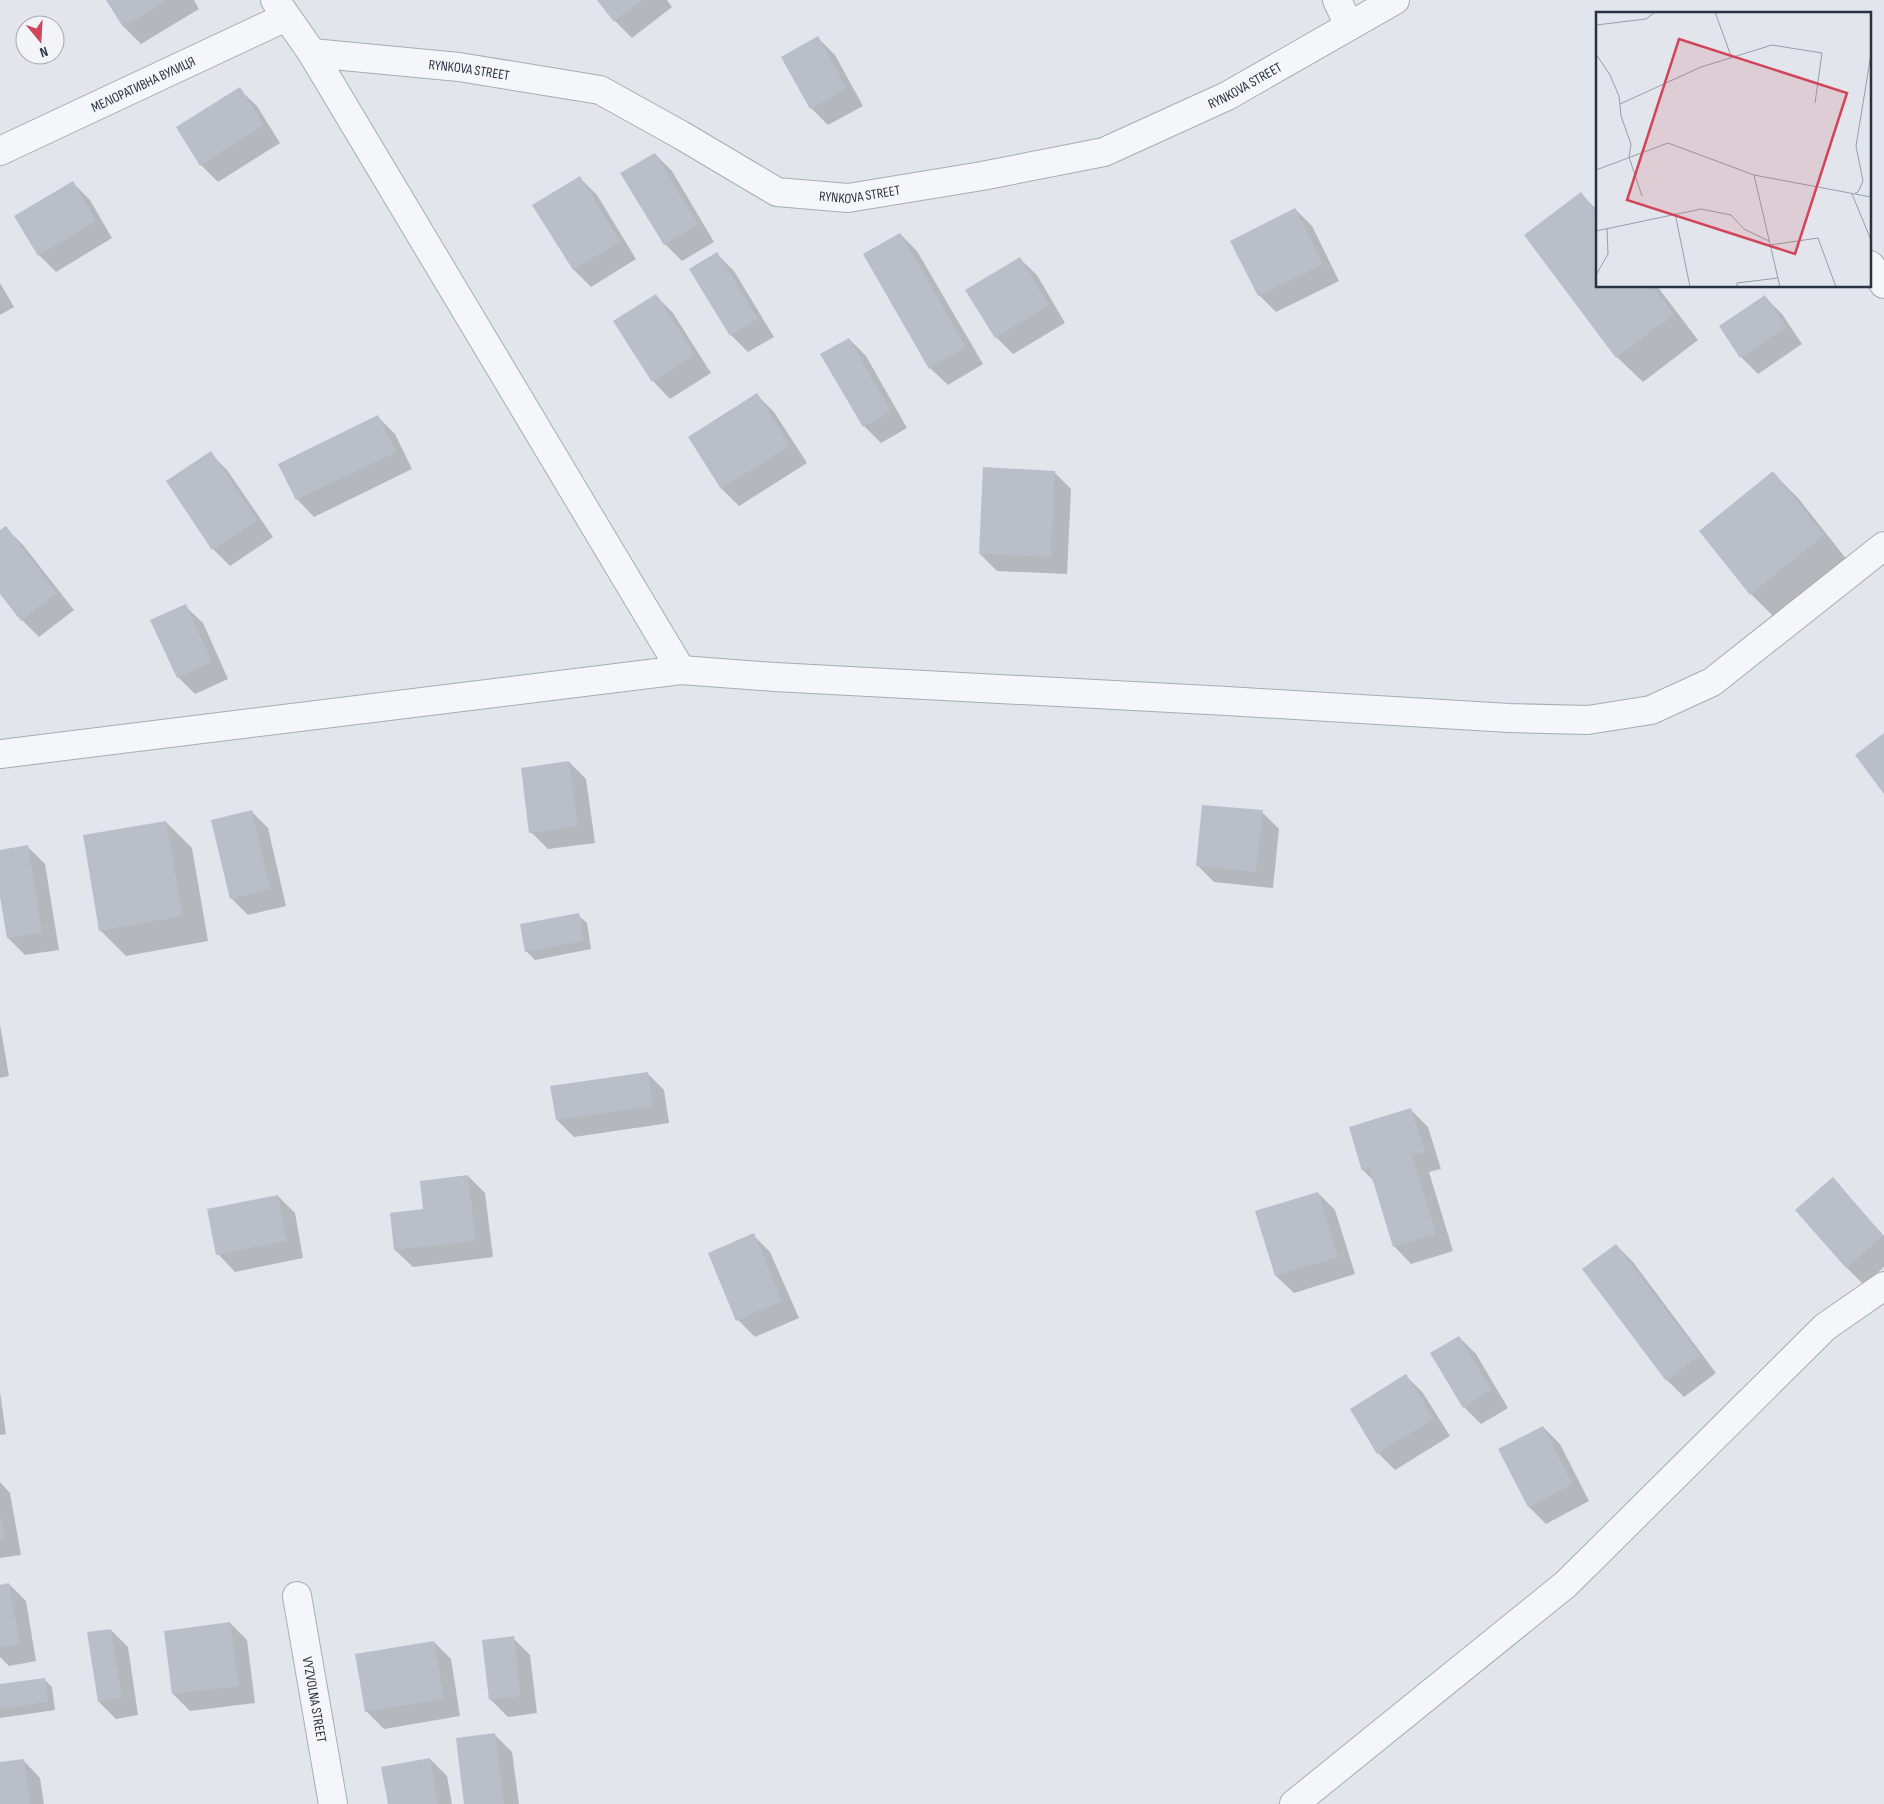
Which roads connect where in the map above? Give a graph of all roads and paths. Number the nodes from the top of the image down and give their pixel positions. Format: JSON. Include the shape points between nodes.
{"nodes":[{"id":1,"x":1336,"y":0,"type":"edge"},
{"id":2,"x":1395,"y":0,"type":"edge"},
{"id":3,"x":281,"y":8,"type":"edge"},
{"id":4,"x":1348,"y":26,"type":"junction"},
{"id":5,"x":312,"y":53,"type":"junction"},
{"id":6,"x":0,"y":151,"type":"edge"},
{"id":7,"x":1872,"y":268,"type":"edge"},
{"id":8,"x":1884,"y":284,"type":"edge"},
{"id":9,"x":1884,"y":546,"type":"edge"},
{"id":10,"x":681,"y":670,"type":"junction"},
{"id":11,"x":0,"y":754,"type":"edge"},
{"id":12,"x":1884,"y":1286,"type":"edge"},
{"id":13,"x":297,"y":1596,"type":"dead end"},
{"id":14,"x":1300,"y":1802,"type":"edge"},
{"id":15,"x":333,"y":1804,"type":"edge"}],
"edges":[{"from":1,"to":4,"type":"street"},
{"from":2,"to":4,"type":"street","name":"RYNKOVA STREET"},
{"from":3,"to":5,"type":"street"},
{"from":3,"to":6,"type":"street","name":"МЕЛІОРАТИВНА ВУЛИЦЯ"},
{"from":4,"to":5,"type":"street","name":"RYNKOVA STREET","via":[[1227,96],[1104,152],[848,198],[777,192],[600,90],[459,67]]},
{"from":5,"to":10,"type":"street"},
{"from":7,"to":8,"type":"street"},
{"from":9,"to":10,"type":"street","via":[[1712,682],[1651,710],[1588,720],[775,678]]},
{"from":10,"to":11,"type":"street"},
{"from":12,"to":14,"type":"street","via":[[1826,1327],[1566,1584]]},
{"from":13,"to":15,"type":"street","name":"VYZVOLNA STREET"}]}
